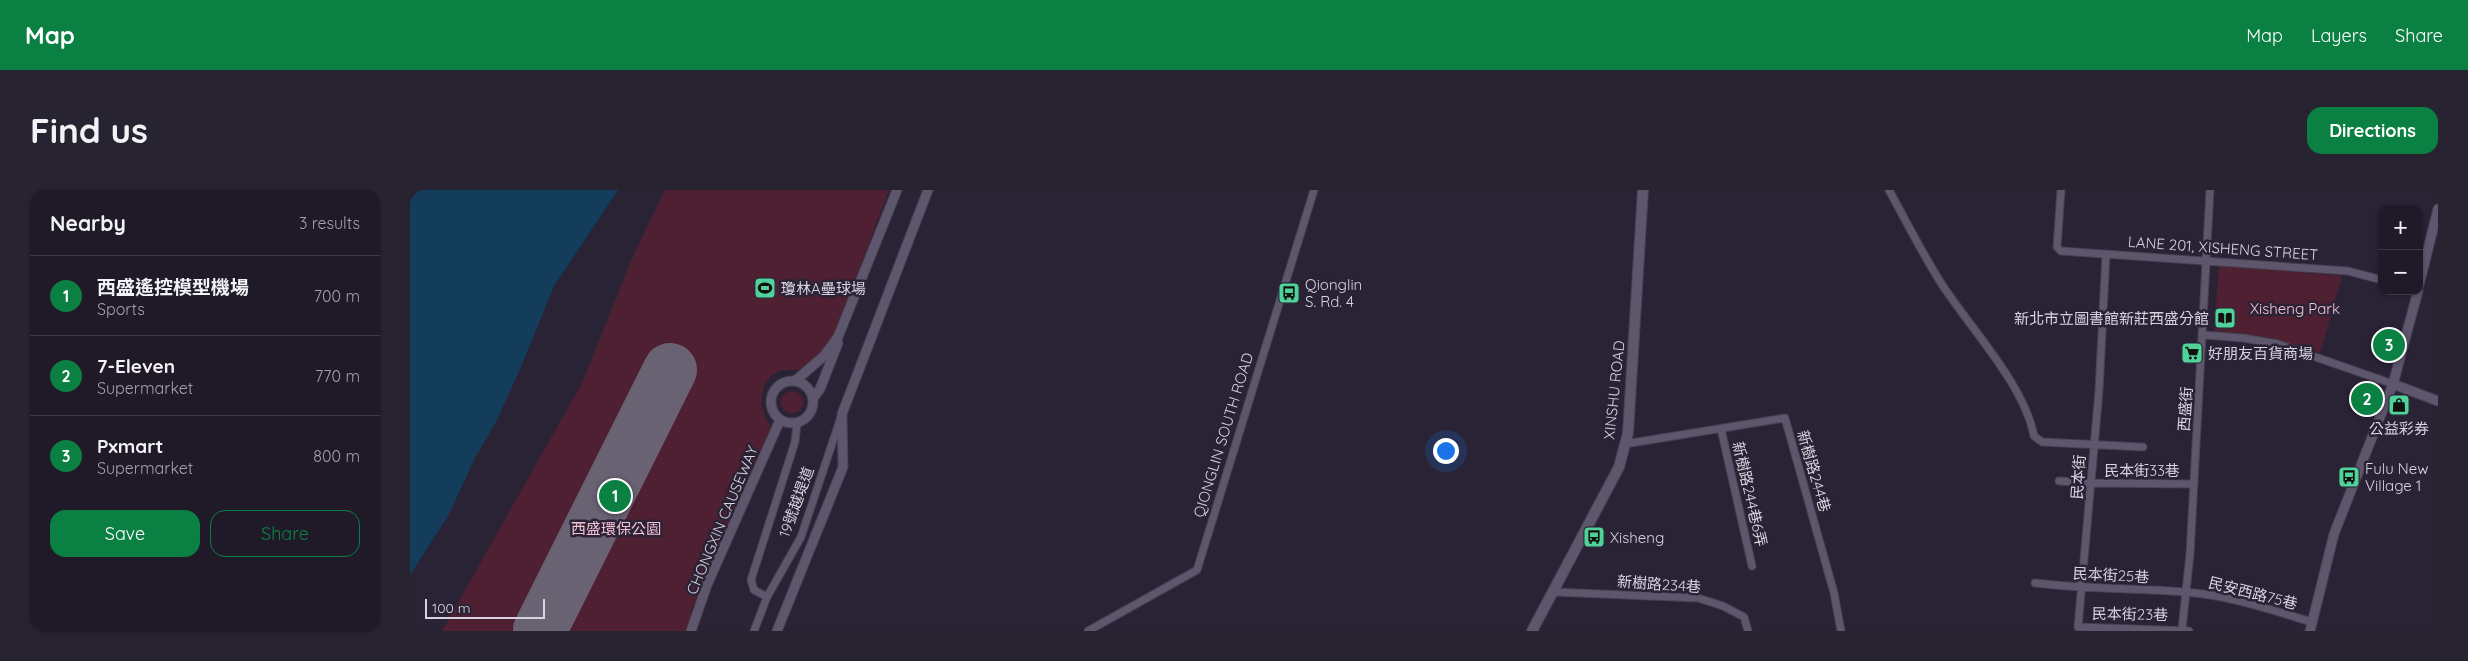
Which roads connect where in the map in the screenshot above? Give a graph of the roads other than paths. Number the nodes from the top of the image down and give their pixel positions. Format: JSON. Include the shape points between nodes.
{"nodes":[{"id":1,"x":897,"y":190,"type":"edge"},
{"id":2,"x":928,"y":190,"type":"edge"},
{"id":3,"x":1314,"y":190,"type":"edge"},
{"id":4,"x":1643,"y":190,"type":"edge"},
{"id":5,"x":1889,"y":190,"type":"edge"},
{"id":6,"x":2061,"y":190,"type":"edge"},
{"id":7,"x":2210,"y":190,"type":"edge"},
{"id":8,"x":2438,"y":209,"type":"edge"},
{"id":9,"x":2106,"y":254,"type":"junction"},
{"id":10,"x":2206,"y":260,"type":"junction"},
{"id":11,"x":2423,"y":269,"type":"edge"},
{"id":12,"x":2378,"y":279,"type":"edge"},
{"id":13,"x":2417,"y":295,"type":"edge"},
{"id":14,"x":2204,"y":335,"type":"junction"},
{"id":15,"x":838,"y":338,"type":"junction"},
{"id":16,"x":795,"y":381,"type":"junction"},
{"id":17,"x":2393,"y":384,"type":"junction"},
{"id":18,"x":814,"y":397,"type":"junction"},
{"id":19,"x":2438,"y":400,"type":"edge"},
{"id":20,"x":842,"y":414,"type":"junction"},
{"id":21,"x":780,"y":420,"type":"junction"},
{"id":22,"x":797,"y":423,"type":"junction"},
{"id":23,"x":1722,"y":428,"type":"junction"},
{"id":24,"x":1625,"y":444,"type":"junction"},
{"id":25,"x":2094,"y":445,"type":"junction"},
{"id":26,"x":2143,"y":447,"type":"dead end"},
{"id":27,"x":2059,"y":481,"type":"dead end"},
{"id":28,"x":2092,"y":483,"type":"junction"},
{"id":29,"x":2194,"y":484,"type":"junction"},
{"id":30,"x":1752,"y":566,"type":"dead end"},
{"id":31,"x":2035,"y":583,"type":"dead end"},
{"id":32,"x":2082,"y":589,"type":"junction"},
{"id":33,"x":1553,"y":592,"type":"junction"},
{"id":34,"x":2186,"y":592,"type":"junction"},
{"id":35,"x":767,"y":596,"type":"junction"},
{"id":36,"x":2078,"y":627,"type":"joint"},
{"id":37,"x":2311,"y":627,"type":"edge"},
{"id":38,"x":2186,"y":630,"type":"edge"},
{"id":39,"x":691,"y":631,"type":"edge"},
{"id":40,"x":754,"y":631,"type":"edge"},
{"id":41,"x":778,"y":631,"type":"edge"},
{"id":42,"x":1088,"y":631,"type":"edge"},
{"id":43,"x":1532,"y":631,"type":"edge"},
{"id":44,"x":1748,"y":631,"type":"edge"},
{"id":45,"x":1841,"y":631,"type":"edge"}],
"edges":[{"from":1,"to":15,"type":"street"},
{"from":2,"to":20,"type":"street"},
{"from":3,"to":42,"type":"street","name":"QIONGLIN SOUTH ROAD","via":[[1197,570]]},
{"from":4,"to":24,"type":"main road","name":"XINSHU ROAD","via":[[1632,384]]},
{"from":5,"to":25,"type":"street","via":[[1941,283],[2010,381],[2032,425],[2034,436],[2042,442]]},
{"from":6,"to":9,"type":"street","name":"LANE 201, XISHENG STREET","via":[[2057,247],[2061,251]]},
{"from":7,"to":10,"type":"street","name":"西盛街"},
{"from":8,"to":11,"type":"street"},
{"from":9,"to":10,"type":"street","name":"LANE 201, XISHENG STREET"},
{"from":9,"to":25,"type":"street","name":"民本街"},
{"from":10,"to":12,"type":"street","name":"LANE 201, XISHENG STREET","via":[[2348,271]]},
{"from":10,"to":14,"type":"street","name":"西盛街"},
{"from":13,"to":17,"type":"street"},
{"from":14,"to":17,"type":"street","via":[[2278,344]]},
{"from":14,"to":29,"type":"street","name":"西盛街"},
{"from":15,"to":16,"type":"street","via":[[824,356]]},
{"from":15,"to":18,"type":"street","via":[[836,350]]},
{"from":16,"to":18,"type":"street","via":[[803,384]]},
{"from":16,"to":21,"type":"street","via":[[787,381],[773,391],[771,407]]},
{"from":17,"to":19,"type":"street"},
{"from":17,"to":37,"type":"street","via":[[2334,534]]},
{"from":18,"to":22,"type":"street","via":[[810,414]]},
{"from":20,"to":35,"type":"street","name":"19號越堤道","via":[[800,537]]},
{"from":20,"to":41,"type":"street","via":[[843,467]]},
{"from":21,"to":22,"type":"street"},
{"from":21,"to":39,"type":"street","name":"CHONGXIN CAUSEWAY","via":[[707,585]]},
{"from":22,"to":35,"type":"street","name":"19號越堤道","via":[[795,442],[751,580],[754,590]]},
{"from":23,"to":24,"type":"street","name":"新樹路244巷"},
{"from":23,"to":30,"type":"street","name":"新樹路244巷6弄"},
{"from":23,"to":45,"type":"street","name":"新樹路244巷","via":[[1785,418],[1834,594]]},
{"from":24,"to":33,"type":"main road","name":"XINSHU ROAD","via":[[1619,467]]},
{"from":25,"to":26,"type":"street"},
{"from":25,"to":28,"type":"street","name":"民本街"},
{"from":27,"to":28,"type":"street","name":"民本街33巷"},
{"from":28,"to":29,"type":"street","name":"民本街33巷"},
{"from":28,"to":32,"type":"street","name":"民本街"},
{"from":29,"to":34,"type":"street","name":"西盛街"},
{"from":31,"to":32,"type":"street","name":"民本街25巷"},
{"from":32,"to":34,"type":"street","name":"民本街25巷"},
{"from":32,"to":36,"type":"street","name":"民本街"},
{"from":33,"to":43,"type":"main road","name":"XINSHU ROAD"},
{"from":33,"to":44,"type":"street","name":"新樹路234巷","via":[[1698,598],[1723,606],[1744,618]]},
{"from":34,"to":37,"type":"street","name":"民安西路75巷","via":[[2250,604]]},
{"from":34,"to":38,"type":"street","name":"西盛街"},
{"from":35,"to":40,"type":"street","name":"19號越堤道"},
{"from":36,"to":38,"type":"street","name":"民本街23巷"}]}
